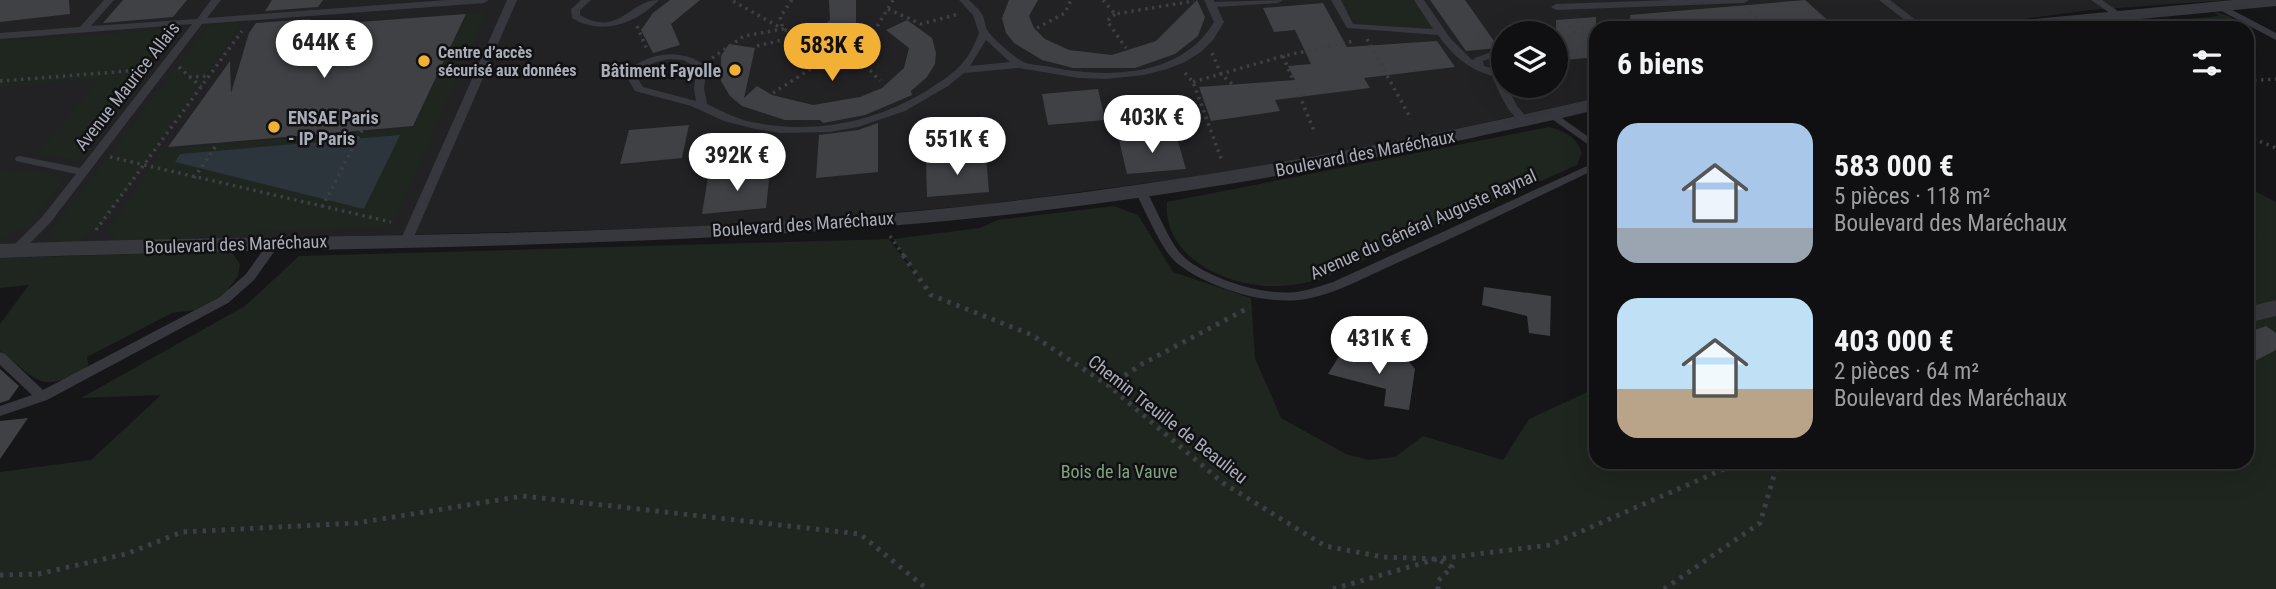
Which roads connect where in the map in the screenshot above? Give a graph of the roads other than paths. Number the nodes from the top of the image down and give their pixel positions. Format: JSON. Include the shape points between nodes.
{"nodes":[{"id":1,"x":109,"y":0,"type":"edge"},
{"id":2,"x":216,"y":0,"type":"edge"},
{"id":3,"x":333,"y":0,"type":"edge"},
{"id":4,"x":344,"y":0,"type":"edge"},
{"id":5,"x":484,"y":0,"type":"edge"},
{"id":6,"x":512,"y":0,"type":"edge"},
{"id":7,"x":586,"y":0,"type":"edge"},
{"id":8,"x":654,"y":0,"type":"edge"},
{"id":9,"x":964,"y":0,"type":"edge"},
{"id":10,"x":1278,"y":0,"type":"edge"},
{"id":11,"x":1336,"y":0,"type":"edge"},
{"id":12,"x":1419,"y":0,"type":"edge"},
{"id":13,"x":1742,"y":0,"type":"edge"},
{"id":14,"x":1885,"y":0,"type":"edge"},
{"id":15,"x":2096,"y":0,"type":"edge"},
{"id":16,"x":459,"y":1,"type":"edge"},
{"id":17,"x":2276,"y":1,"type":"edge"},
{"id":18,"x":1210,"y":3,"type":"edge"},
{"id":19,"x":2217,"y":5,"type":"junction"},
{"id":20,"x":1556,"y":8,"type":"road end"},
{"id":21,"x":337,"y":11,"type":"junction"},
{"id":22,"x":326,"y":12,"type":"junction"},
{"id":23,"x":2117,"y":14,"type":"junction"},
{"id":24,"x":252,"y":17,"type":"joint"},
{"id":25,"x":199,"y":21,"type":"junction"},
{"id":26,"x":1912,"y":21,"type":"edge"},
{"id":27,"x":2074,"y":21,"type":"edge"},
{"id":28,"x":2246,"y":21,"type":"edge"},
{"id":29,"x":2254,"y":25,"type":"edge"},
{"id":30,"x":83,"y":30,"type":"junction"},
{"id":31,"x":984,"y":33,"type":"junction"},
{"id":32,"x":1441,"y":33,"type":"junction"},
{"id":33,"x":0,"y":36,"type":"edge"},
{"id":34,"x":2276,"y":37,"type":"edge"},
{"id":35,"x":1491,"y":56,"type":"edge"},
{"id":36,"x":1019,"y":65,"type":"junction"},
{"id":37,"x":1479,"y":66,"type":"junction"},
{"id":38,"x":965,"y":70,"type":"junction"},
{"id":39,"x":1491,"y":71,"type":"edge"},
{"id":40,"x":1509,"y":98,"type":"edge"},
{"id":41,"x":702,"y":106,"type":"junction"},
{"id":42,"x":1589,"y":106,"type":"edge"},
{"id":43,"x":1553,"y":115,"type":"junction"},
{"id":44,"x":1525,"y":121,"type":"junction"},
{"id":45,"x":1589,"y":142,"type":"edge"},
{"id":46,"x":20,"y":159,"type":"dead end"},
{"id":47,"x":1589,"y":168,"type":"edge"},
{"id":48,"x":82,"y":172,"type":"junction"},
{"id":49,"x":1142,"y":191,"type":"junction"},
{"id":50,"x":407,"y":239,"type":"junction"},
{"id":51,"x":275,"y":242,"type":"junction"},
{"id":52,"x":8,"y":251,"type":"edge"},
{"id":53,"x":2276,"y":308,"type":"edge"},
{"id":54,"x":2254,"y":313,"type":"edge"},
{"id":55,"x":0,"y":357,"type":"edge"},
{"id":56,"x":42,"y":397,"type":"junction"},
{"id":57,"x":0,"y":411,"type":"edge"}],
"edges":[{"from":1,"to":30,"type":"lane"},
{"from":2,"to":25,"type":"lane","name":"Avenue Maurice Allais"},
{"from":3,"to":22,"type":"lane"},
{"from":4,"to":21,"type":"lane"},
{"from":5,"to":16,"type":"lane"},
{"from":6,"to":50,"type":"lane"},
{"from":7,"to":8,"type":"lane","via":[[575,16],[585,24],[622,22]]},
{"from":9,"to":31,"type":"lane"},
{"from":10,"to":18,"type":"lane"},
{"from":11,"to":32,"type":"lane","via":[[1350,26]]},
{"from":12,"to":32,"type":"lane"},
{"from":13,"to":20,"type":"lane"},
{"from":14,"to":26,"type":"lane"},
{"from":15,"to":23,"type":"lane"},
{"from":16,"to":21,"type":"lane"},
{"from":17,"to":19,"type":"street"},
{"from":18,"to":36,"type":"lane","via":[[1219,22],[1208,44],[1175,62],[1117,75],[1088,76]]},
{"from":19,"to":23,"type":"street"},
{"from":19,"to":28,"type":"lane"},
{"from":21,"to":22,"type":"lane"},
{"from":22,"to":24,"type":"lane"},
{"from":23,"to":27,"type":"street"},
{"from":24,"to":25,"type":"lane"},
{"from":25,"to":30,"type":"lane"},
{"from":25,"to":48,"type":"lane","name":"Avenue Maurice Allais"},
{"from":29,"to":34,"type":"lane"},
{"from":30,"to":33,"type":"lane"},
{"from":31,"to":36,"type":"lane"},
{"from":31,"to":38,"type":"lane"},
{"from":32,"to":37,"type":"lane","via":[[1456,55]]},
{"from":35,"to":37,"type":"lane","via":[[1479,60]]},
{"from":36,"to":38,"type":"lane"},
{"from":37,"to":39,"type":"lane"},
{"from":38,"to":41,"type":"lane","via":[[902,110],[824,130],[755,127]]},
{"from":40,"to":44,"type":"lane"},
{"from":41,"to":41,"type":"lane","via":[[702,67],[691,58],[652,59],[636,68],[633,79],[639,89]]},
{"from":42,"to":43,"type":"street","name":"Boulevard des Maréchaux"},
{"from":43,"to":44,"type":"street","name":"Boulevard des Maréchaux"},
{"from":43,"to":45,"type":"lane"},
{"from":44,"to":49,"type":"street","name":"Boulevard des Maréchaux"},
{"from":46,"to":48,"type":"lane","name":"Avenue Maurice Allais"},
{"from":47,"to":49,"type":"lane","name":"Avenue du Général Auguste Raynal","via":[[1337,285],[1300,296],[1269,296],[1212,280],[1180,260]]},
{"from":48,"to":52,"type":"lane","name":"Avenue Maurice Allais","via":[[46,220]]},
{"from":49,"to":50,"type":"street","name":"Boulevard des Maréchaux","via":[[882,219],[648,234]]},
{"from":50,"to":51,"type":"street","name":"Boulevard des Maréchaux"},
{"from":51,"to":52,"type":"street","name":"Boulevard des Maréchaux"},
{"from":51,"to":56,"type":"lane","via":[[250,276],[224,300]]},
{"from":53,"to":54,"type":"street"},
{"from":55,"to":56,"type":"lane"},
{"from":56,"to":57,"type":"lane"}]}
